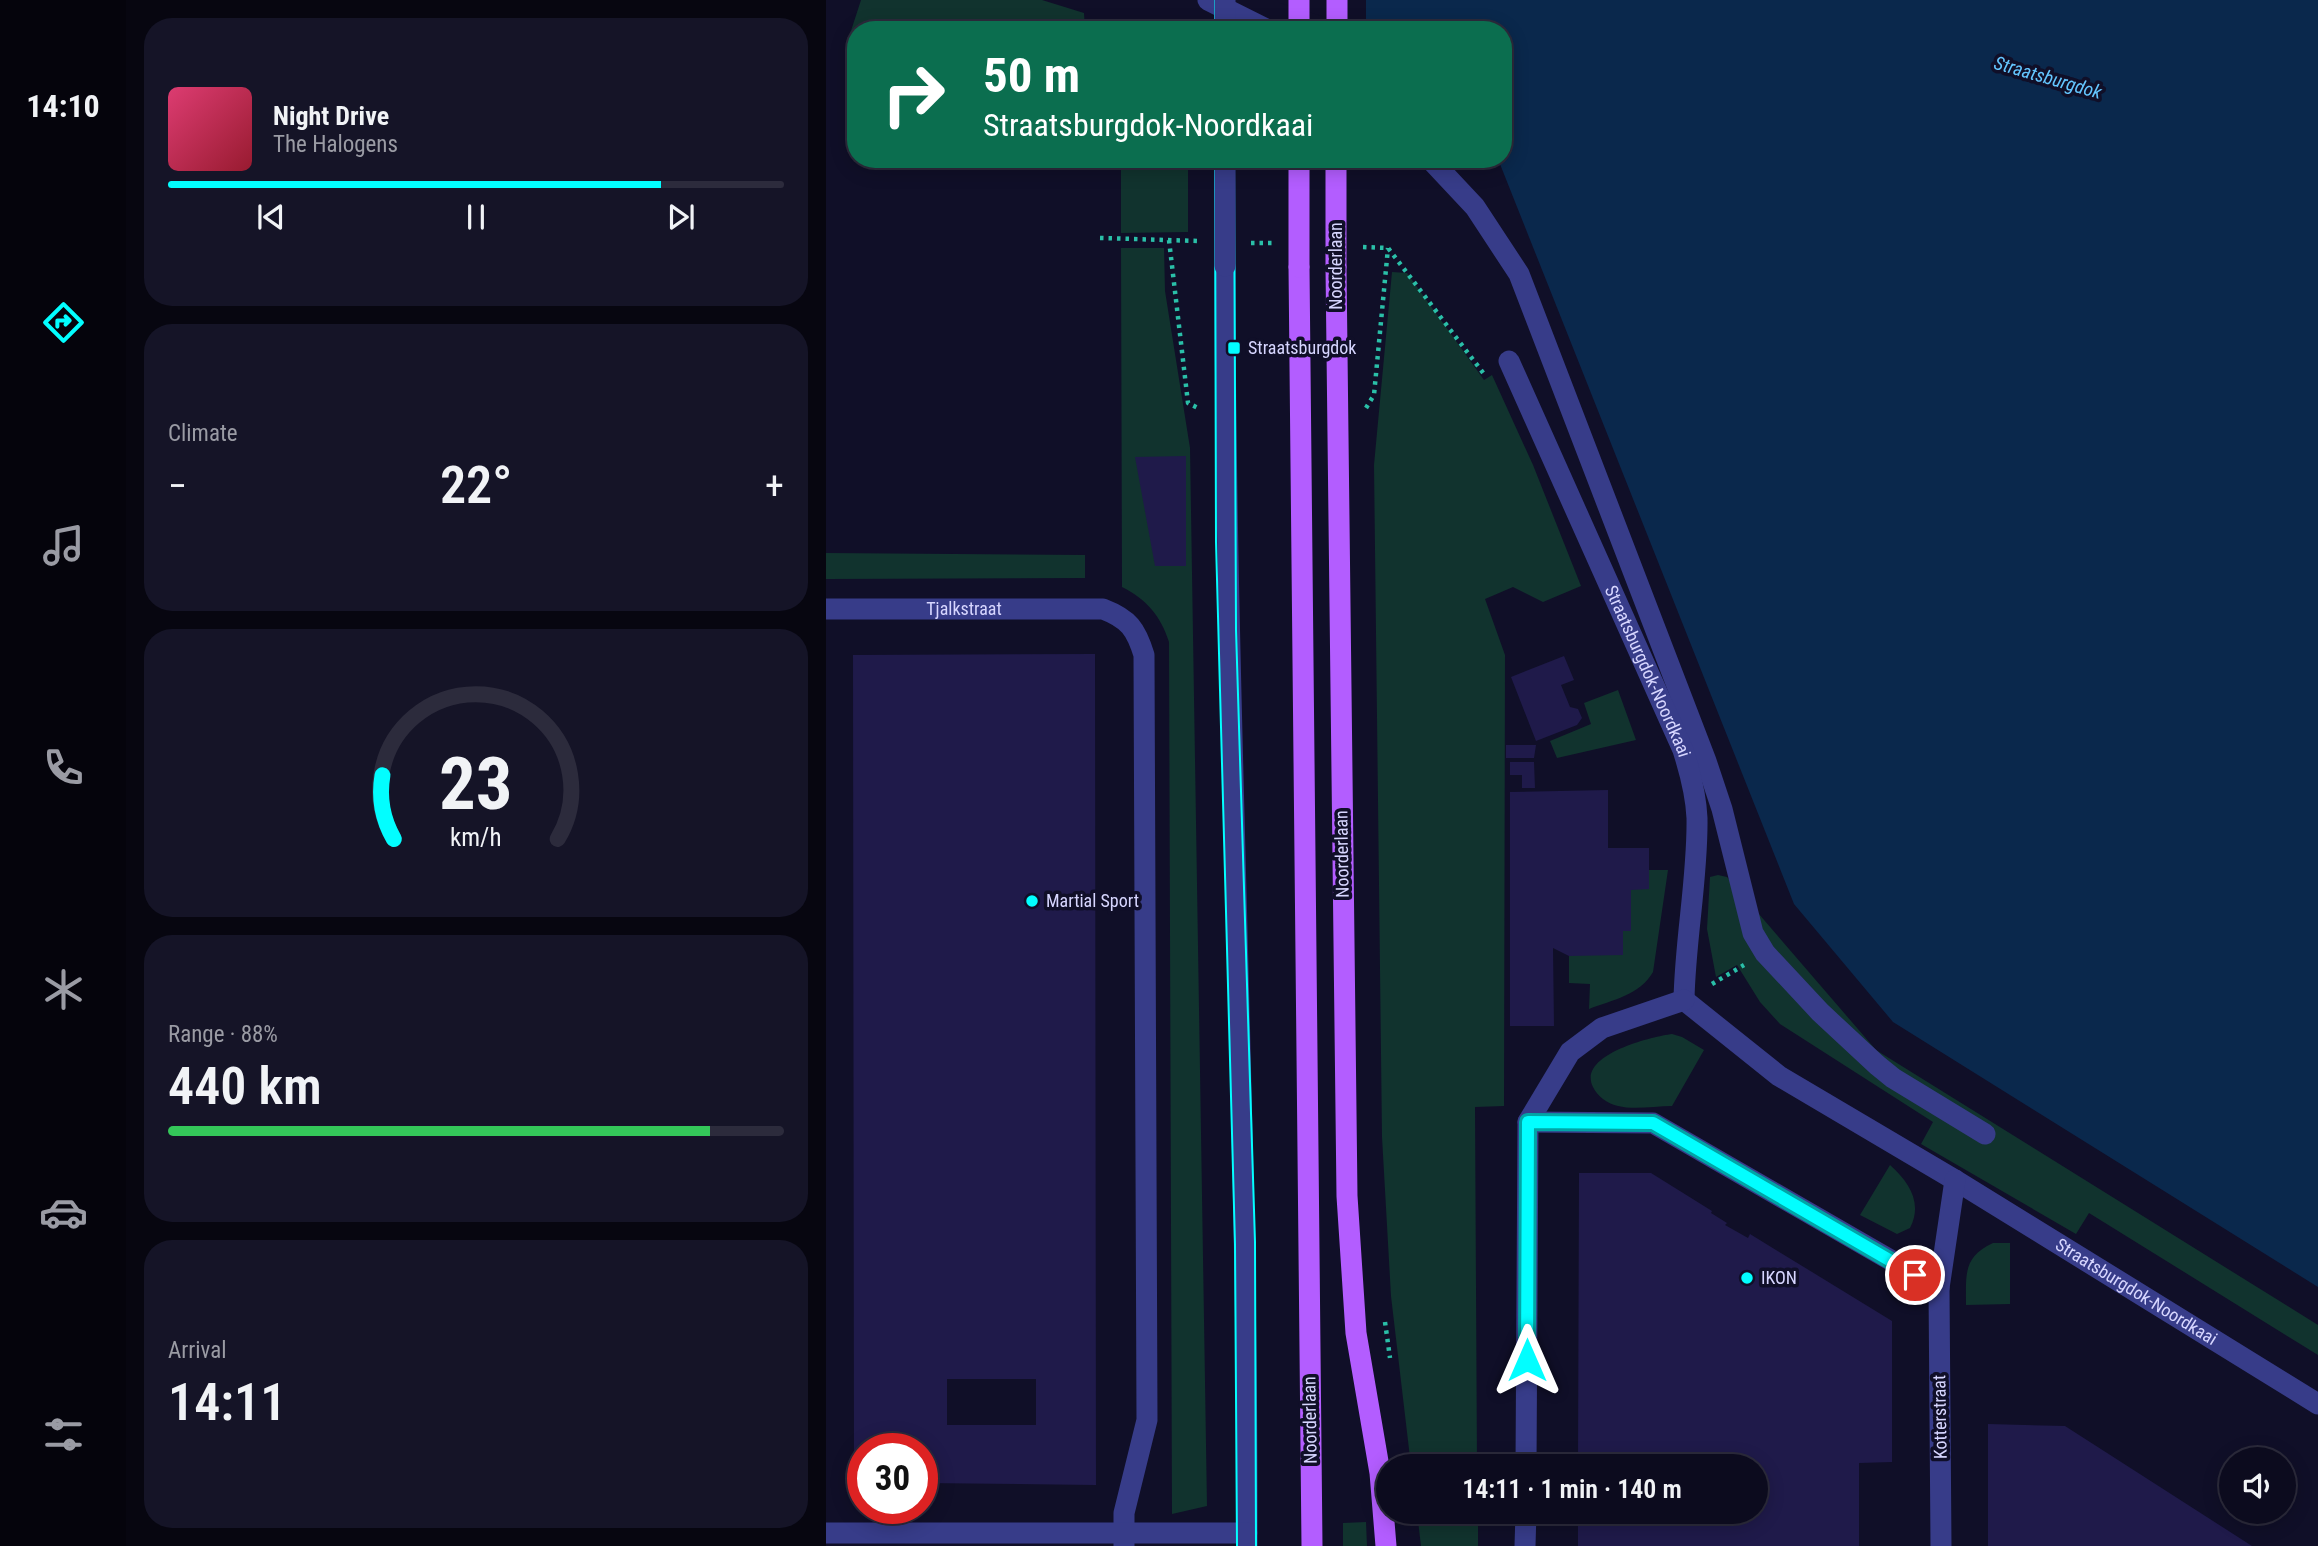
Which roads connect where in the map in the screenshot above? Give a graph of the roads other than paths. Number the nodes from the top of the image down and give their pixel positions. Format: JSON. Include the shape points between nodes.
{"nodes":[{"id":1,"x":1208,"y":0,"type":"edge"},
{"id":2,"x":1225,"y":0,"type":"edge"},
{"id":3,"x":1299,"y":0,"type":"edge"},
{"id":4,"x":1337,"y":0,"type":"edge"},
{"id":5,"x":1225,"y":21,"type":"edge"},
{"id":6,"x":1250,"y":21,"type":"edge"},
{"id":7,"x":1299,"y":21,"type":"edge"},
{"id":8,"x":1337,"y":21,"type":"edge"},
{"id":9,"x":1225,"y":168,"type":"edge"},
{"id":10,"x":1299,"y":168,"type":"edge"},
{"id":11,"x":1336,"y":168,"type":"edge"},
{"id":12,"x":1438,"y":168,"type":"edge"},
{"id":13,"x":1509,"y":361,"type":"dead end"},
{"id":14,"x":826,"y":609,"type":"edge"},
{"id":15,"x":1684,"y":1000,"type":"junction"},
{"id":16,"x":1528,"y":1122,"type":"junction"},
{"id":17,"x":1985,"y":1134,"type":"dead end"},
{"id":18,"x":1955,"y":1180,"type":"junction"},
{"id":19,"x":1938,"y":1289,"type":"junction"},
{"id":20,"x":2318,"y":1404,"type":"edge"},
{"id":21,"x":1526,"y":1454,"type":"edge"},
{"id":22,"x":1526,"y":1524,"type":"edge"},
{"id":23,"x":826,"y":1533,"type":"edge"},
{"id":24,"x":1125,"y":1539,"type":"edge"},
{"id":25,"x":1247,"y":1540,"type":"edge"},
{"id":26,"x":1312,"y":1546,"type":"edge"},
{"id":27,"x":1386,"y":1546,"type":"edge"},
{"id":28,"x":1525,"y":1546,"type":"edge"},
{"id":29,"x":1941,"y":1546,"type":"edge"}],
"edges":[{"from":1,"to":6,"type":"street"},
{"from":2,"to":5,"type":"street","bridge":true},
{"from":3,"to":7,"type":"main road"},
{"from":4,"to":8,"type":"main road"},
{"from":9,"to":25,"type":"street","bridge":true,"via":[[1227,612],[1241,1091]]},
{"from":10,"to":26,"type":"main road","name":"Noorderlaan","bridge":true},
{"from":11,"to":27,"type":"main road","name":"Noorderlaan","bridge":true,"via":[[1347,1196],[1356,1333],[1380,1473]]},
{"from":12,"to":17,"type":"street","via":[[1475,207],[1519,274],[1706,761],[1753,933],[1765,953],[1820,1012],[1877,1065]]},
{"from":13,"to":15,"type":"street","name":"Straatsburgdok-Noordkaai","via":[[1690,772],[1697,817]]},
{"from":14,"to":24,"type":"street","name":"Tjalkstraat","via":[[1103,609],[1118,615],[1138,635],[1143,655],[1147,1420],[1124,1513]]},
{"from":15,"to":16,"type":"street","via":[[1602,1028],[1570,1052]]},
{"from":15,"to":18,"type":"street","name":"Straatsburgdok-Noordkaai","via":[[1779,1076]]},
{"from":16,"to":19,"type":"street","via":[[1653,1123]]},
{"from":16,"to":21,"type":"street"},
{"from":18,"to":19,"type":"street"},
{"from":18,"to":20,"type":"street","name":"Straatsburgdok-Noordkaai"},
{"from":19,"to":29,"type":"street","name":"Kotterstraat"},
{"from":22,"to":28,"type":"street"},
{"from":23,"to":24,"type":"street"},
{"from":24,"to":25,"type":"street"}]}
